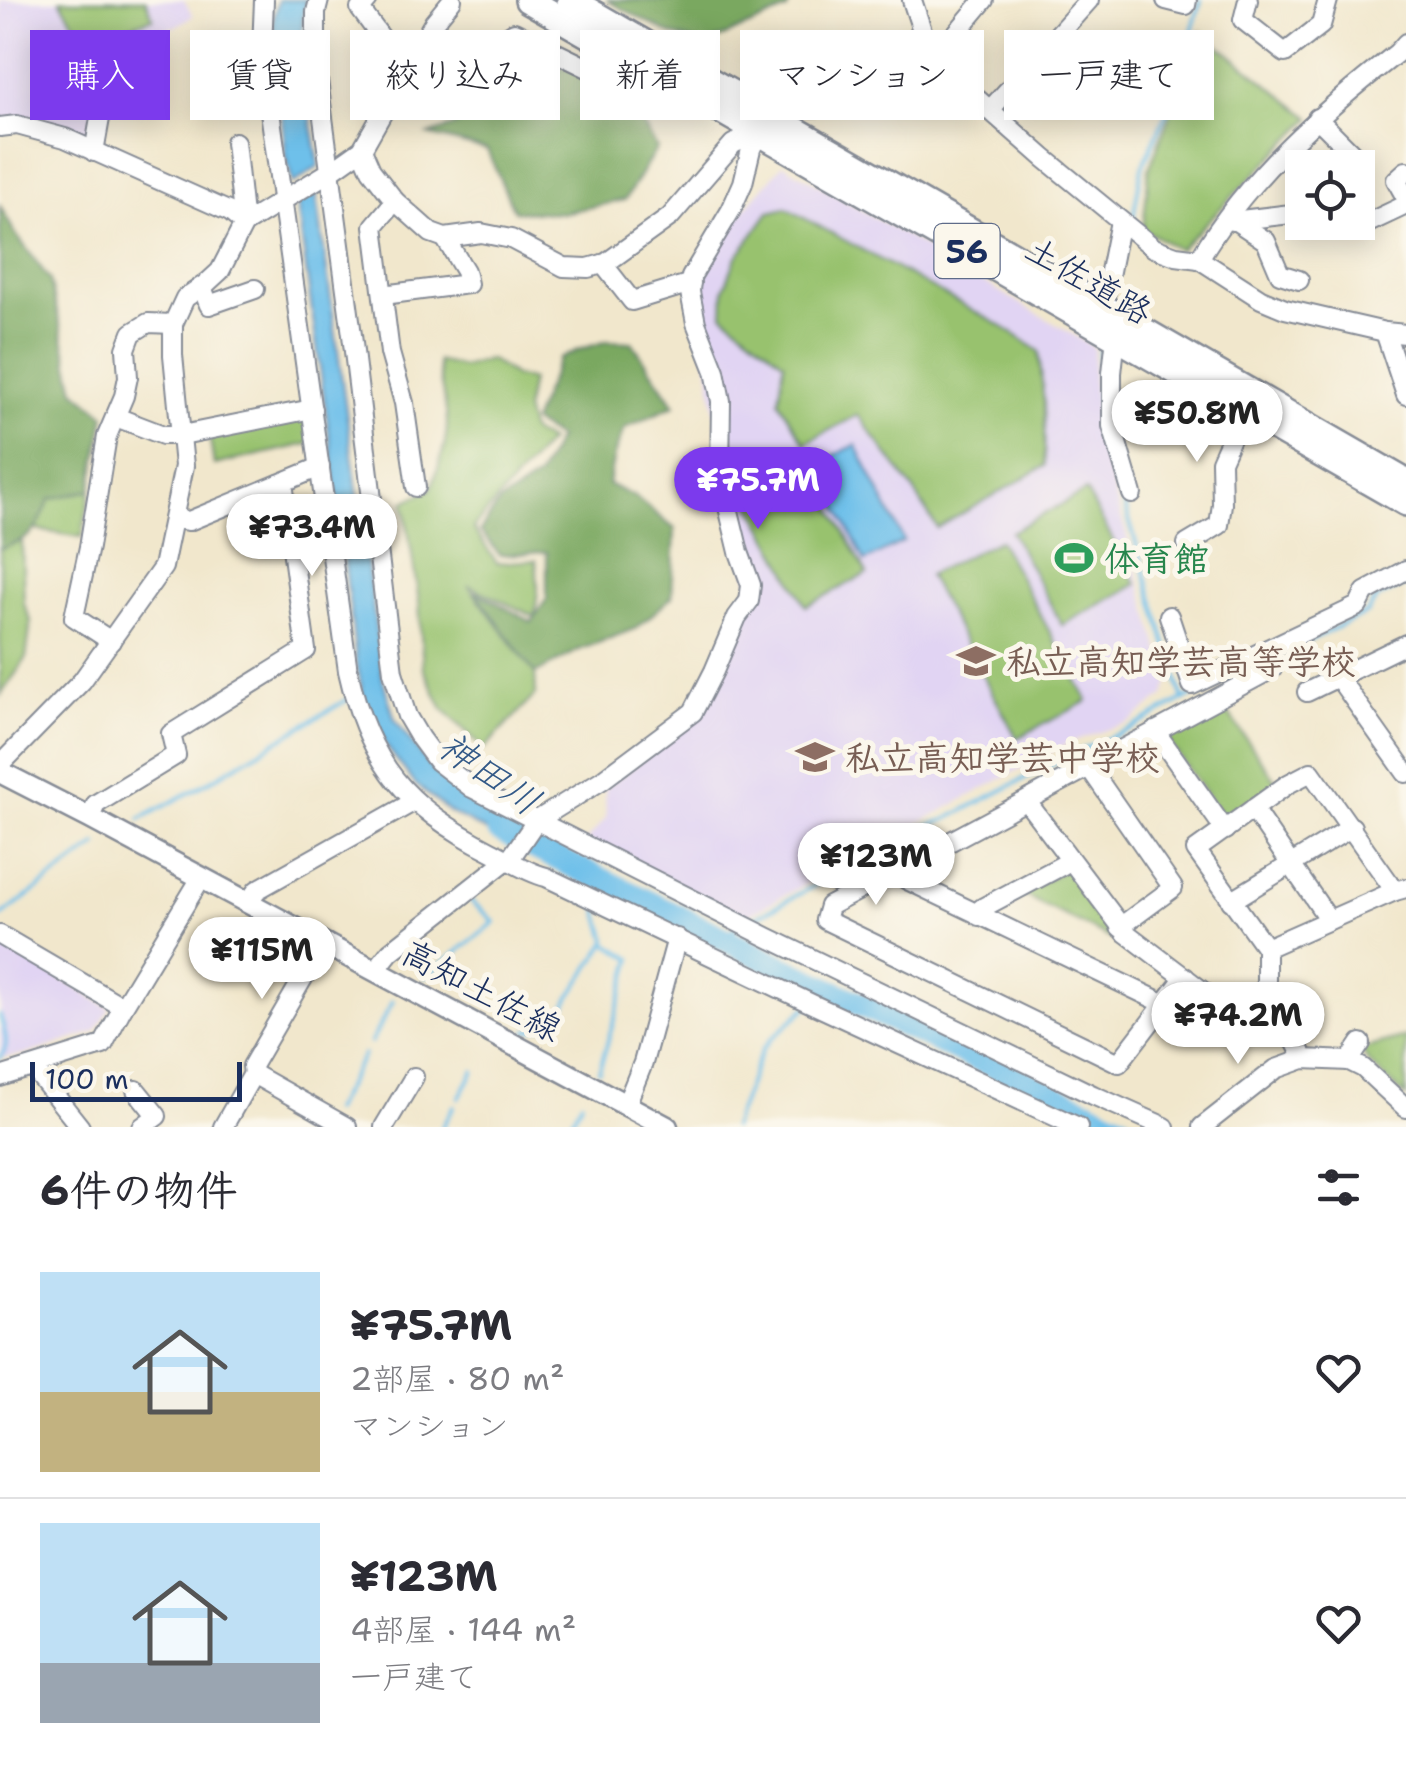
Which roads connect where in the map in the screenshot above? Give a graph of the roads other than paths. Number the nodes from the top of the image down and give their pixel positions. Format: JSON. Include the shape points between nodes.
{"nodes":[{"id":1,"x":264,"y":0,"type":"edge"},
{"id":2,"x":319,"y":0,"type":"edge"},
{"id":3,"x":368,"y":0,"type":"edge"},
{"id":4,"x":452,"y":0,"type":"edge"},
{"id":5,"x":528,"y":0,"type":"edge"},
{"id":6,"x":570,"y":0,"type":"edge"},
{"id":7,"x":912,"y":0,"type":"edge"},
{"id":8,"x":984,"y":0,"type":"edge"},
{"id":9,"x":1089,"y":0,"type":"edge"},
{"id":10,"x":1166,"y":0,"type":"edge"},
{"id":11,"x":1188,"y":0,"type":"edge"},
{"id":12,"x":1248,"y":0,"type":"edge"},
{"id":13,"x":1328,"y":0,"type":"edge"},
{"id":14,"x":376,"y":30,"type":"edge"},
{"id":15,"x":429,"y":30,"type":"edge"},
{"id":16,"x":581,"y":30,"type":"edge"},
{"id":17,"x":922,"y":30,"type":"edge"},
{"id":18,"x":959,"y":30,"type":"edge"},
{"id":19,"x":1406,"y":43,"type":"edge"},
{"id":20,"x":740,"y":100,"type":"edge"},
{"id":21,"x":984,"y":106,"type":"edge"},
{"id":22,"x":989,"y":110,"type":"junction"},
{"id":23,"x":1317,"y":118,"type":"junction"},
{"id":24,"x":100,"y":120,"type":"edge"},
{"id":25,"x":380,"y":120,"type":"edge"},
{"id":26,"x":775,"y":120,"type":"junction"},
{"id":27,"x":0,"y":127,"type":"edge"},
{"id":28,"x":235,"y":142,"type":"dead end"},
{"id":29,"x":362,"y":149,"type":"junction"},
{"id":30,"x":1349,"y":150,"type":"edge"},
{"id":31,"x":94,"y":152,"type":"junction"},
{"id":32,"x":1406,"y":171,"type":"edge"},
{"id":33,"x":328,"y":173,"type":"junction"},
{"id":34,"x":286,"y":200,"type":"junction"},
{"id":35,"x":395,"y":201,"type":"junction"},
{"id":36,"x":1406,"y":202,"type":"edge"},
{"id":37,"x":1285,"y":215,"type":"edge"},
{"id":38,"x":1375,"y":219,"type":"edge"},
{"id":39,"x":1121,"y":221,"type":"junction"},
{"id":40,"x":1229,"y":221,"type":"junction"},
{"id":41,"x":244,"y":224,"type":"junction"},
{"id":42,"x":444,"y":238,"type":"junction"},
{"id":43,"x":1199,"y":259,"type":"junction"},
{"id":44,"x":603,"y":264,"type":"junction"},
{"id":45,"x":1299,"y":280,"type":"dead end"},
{"id":46,"x":691,"y":283,"type":"junction"},
{"id":47,"x":202,"y":286,"type":"junction"},
{"id":48,"x":256,"y":289,"type":"dead end"},
{"id":49,"x":383,"y":295,"type":"junction"},
{"id":50,"x":1102,"y":306,"type":"junction"},
{"id":51,"x":174,"y":324,"type":"junction"},
{"id":52,"x":1384,"y":332,"type":"junction"},
{"id":53,"x":1406,"y":334,"type":"edge"},
{"id":54,"x":1116,"y":336,"type":"junction"},
{"id":55,"x":390,"y":353,"type":"junction"},
{"id":56,"x":355,"y":358,"type":"junction"},
{"id":57,"x":1406,"y":394,"type":"edge"},
{"id":58,"x":312,"y":409,"type":"junction"},
{"id":59,"x":1244,"y":409,"type":"junction"},
{"id":60,"x":116,"y":417,"type":"junction"},
{"id":61,"x":182,"y":436,"type":"junction"},
{"id":62,"x":320,"y":467,"type":"junction"},
{"id":63,"x":1406,"y":482,"type":"edge"},
{"id":64,"x":280,"y":484,"type":"junction"},
{"id":65,"x":416,"y":487,"type":"dead end"},
{"id":66,"x":1132,"y":494,"type":"dead end"},
{"id":67,"x":1406,"y":503,"type":"edge"},
{"id":68,"x":174,"y":518,"type":"junction"},
{"id":69,"x":1186,"y":544,"type":"dead end"},
{"id":70,"x":1406,"y":570,"type":"edge"},
{"id":71,"x":1169,"y":616,"type":"dead end"},
{"id":72,"x":111,"y":641,"type":"junction"},
{"id":73,"x":1406,"y":645,"type":"edge"},
{"id":74,"x":1270,"y":656,"type":"junction"},
{"id":75,"x":1338,"y":677,"type":"junction"},
{"id":76,"x":1307,"y":692,"type":"dead end"},
{"id":77,"x":1155,"y":731,"type":"junction"},
{"id":78,"x":0,"y":764,"type":"edge"},
{"id":79,"x":1088,"y":767,"type":"junction"},
{"id":80,"x":0,"y":772,"type":"edge"},
{"id":81,"x":1406,"y":774,"type":"edge"},
{"id":82,"x":415,"y":801,"type":"junction"},
{"id":83,"x":1027,"y":802,"type":"junction"},
{"id":84,"x":1253,"y":810,"type":"junction"},
{"id":85,"x":90,"y":818,"type":"junction"},
{"id":86,"x":534,"y":824,"type":"junction"},
{"id":87,"x":1352,"y":827,"type":"junction"},
{"id":88,"x":1225,"y":830,"type":"junction"},
{"id":89,"x":510,"y":858,"type":"junction"},
{"id":90,"x":1070,"y":859,"type":"junction"},
{"id":91,"x":1291,"y":864,"type":"junction"},
{"id":92,"x":899,"y":869,"type":"junction"},
{"id":93,"x":201,"y":878,"type":"junction"},
{"id":94,"x":1401,"y":889,"type":"edge"},
{"id":95,"x":1230,"y":901,"type":"junction"},
{"id":96,"x":248,"y":903,"type":"junction"},
{"id":97,"x":980,"y":916,"type":"junction"},
{"id":98,"x":1329,"y":920,"type":"junction"},
{"id":99,"x":1120,"y":927,"type":"junction"},
{"id":100,"x":0,"y":935,"type":"edge"},
{"id":101,"x":677,"y":938,"type":"junction"},
{"id":102,"x":324,"y":942,"type":"junction"},
{"id":103,"x":1266,"y":948,"type":"junction"},
{"id":104,"x":376,"y":970,"type":"junction"},
{"id":105,"x":1185,"y":977,"type":"junction"},
{"id":106,"x":1164,"y":1003,"type":"junction"},
{"id":107,"x":123,"y":1008,"type":"junction"},
{"id":108,"x":1266,"y":1017,"type":"junction"},
{"id":109,"x":1362,"y":1044,"type":"dead end"},
{"id":110,"x":1304,"y":1058,"type":"junction"},
{"id":111,"x":1349,"y":1061,"type":"junction"},
{"id":112,"x":36,"y":1066,"type":"junction"},
{"id":113,"x":253,"y":1074,"type":"junction"},
{"id":114,"x":0,"y":1077,"type":"edge"},
{"id":115,"x":414,"y":1077,"type":"dead end"},
{"id":116,"x":136,"y":1090,"type":"dead end"},
{"id":117,"x":626,"y":1104,"type":"junction"},
{"id":118,"x":1406,"y":1108,"type":"edge"},
{"id":119,"x":80,"y":1127,"type":"edge"},
{"id":120,"x":142,"y":1127,"type":"edge"},
{"id":121,"x":223,"y":1127,"type":"edge"},
{"id":122,"x":347,"y":1127,"type":"edge"},
{"id":123,"x":384,"y":1127,"type":"edge"},
{"id":124,"x":667,"y":1127,"type":"edge"},
{"id":125,"x":1078,"y":1127,"type":"edge"},
{"id":126,"x":1165,"y":1127,"type":"edge"},
{"id":127,"x":1202,"y":1127,"type":"edge"}],
"edges":[{"from":1,"to":34,"type":"street","via":[[262,49]]},
{"from":2,"to":33,"type":"street","via":[[316,65]]},
{"from":3,"to":14,"type":"street","via":[[360,8]]},
{"from":4,"to":15,"type":"street"},
{"from":5,"to":16,"type":"highway","name":"土佐道路","number":"56"},
{"from":6,"to":20,"type":"highway","name":"土佐道路","number":"56"},
{"from":7,"to":17,"type":"street"},
{"from":8,"to":18,"type":"street"},
{"from":9,"to":22,"type":"street"},
{"from":10,"to":11,"type":"street"},
{"from":12,"to":13,"type":"street","via":[[1243,20],[1285,53],[1321,25]]},
{"from":19,"to":23,"type":"street"},
{"from":21,"to":22,"type":"street"},
{"from":22,"to":39,"type":"street"},
{"from":23,"to":30,"type":"street"},
{"from":23,"to":40,"type":"street"},
{"from":24,"to":31,"type":"street"},
{"from":25,"to":29,"type":"street"},
{"from":26,"to":44,"type":"street","via":[[733,144],[670,217]]},
{"from":26,"to":46,"type":"street","via":[[751,149],[731,210]]},
{"from":26,"to":50,"type":"highway","name":"土佐道路","number":"56"},
{"from":26,"to":54,"type":"highway","name":"土佐道路","number":"56"},
{"from":27,"to":31,"type":"street","via":[[46,132]]},
{"from":28,"to":41,"type":"street"},
{"from":29,"to":33,"type":"street"},
{"from":29,"to":35,"type":"street"},
{"from":31,"to":41,"type":"street"},
{"from":32,"to":36,"type":"street","via":[[1396,180]]},
{"from":33,"to":34,"type":"street"},
{"from":33,"to":56,"type":"street"},
{"from":34,"to":41,"type":"street"},
{"from":34,"to":58,"type":"street"},
{"from":35,"to":42,"type":"street"},
{"from":35,"to":49,"type":"street","via":[[374,226]]},
{"from":36,"to":38,"type":"street"},
{"from":37,"to":40,"type":"street"},
{"from":39,"to":43,"type":"street","via":[[1154,248]]},
{"from":39,"to":50,"type":"street"},
{"from":40,"to":43,"type":"street"},
{"from":40,"to":45,"type":"street","via":[[1266,241],[1280,274]]},
{"from":41,"to":47,"type":"street","via":[[220,271]]},
{"from":42,"to":44,"type":"street","via":[[481,233],[564,267]]},
{"from":42,"to":49,"type":"street","via":[[468,284]]},
{"from":43,"to":52,"type":"street","via":[[1286,308]]},
{"from":44,"to":46,"type":"street","via":[[632,301]]},
{"from":46,"to":86,"type":"street","via":[[721,401],[720,474],[751,584],[749,601],[693,712]]},
{"from":47,"to":48,"type":"street","via":[[209,305]]},
{"from":47,"to":51,"type":"street","via":[[184,298]]},
{"from":49,"to":55,"type":"street"},
{"from":50,"to":63,"type":"highway","name":"土佐道路","number":"56"},
{"from":51,"to":60,"type":"street","via":[[148,323],[132,332]]},
{"from":51,"to":61,"type":"street"},
{"from":52,"to":53,"type":"street"},
{"from":52,"to":57,"type":"street"},
{"from":54,"to":59,"type":"highway","name":"土佐道路","number":"56"},
{"from":54,"to":66,"type":"street","via":[[1112,426]]},
{"from":55,"to":56,"type":"street"},
{"from":55,"to":65,"type":"street"},
{"from":56,"to":86,"type":"street","via":[[393,672],[406,716],[437,761]]},
{"from":58,"to":61,"type":"street"},
{"from":58,"to":62,"type":"street"},
{"from":59,"to":67,"type":"highway","name":"土佐道路","number":"56"},
{"from":59,"to":69,"type":"street","via":[[1221,461],[1219,525]]},
{"from":60,"to":61,"type":"street"},
{"from":60,"to":72,"type":"street","via":[[74,618]]},
{"from":61,"to":68,"type":"street"},
{"from":62,"to":64,"type":"street"},
{"from":62,"to":82,"type":"street","via":[[358,711],[390,774]]},
{"from":64,"to":68,"type":"street","via":[[189,520]]},
{"from":64,"to":85,"type":"street","via":[[306,650],[171,734],[176,755],[96,804]]},
{"from":68,"to":72,"type":"street","via":[[162,567]]},
{"from":70,"to":74,"type":"street"},
{"from":71,"to":74,"type":"street","via":[[1192,685]]},
{"from":72,"to":78,"type":"street","via":[[82,681]]},
{"from":73,"to":75,"type":"street"},
{"from":74,"to":77,"type":"street","via":[[1272,670]]},
{"from":75,"to":76,"type":"street"},
{"from":75,"to":81,"type":"street"},
{"from":77,"to":79,"type":"street"},
{"from":77,"to":88,"type":"street"},
{"from":79,"to":83,"type":"street"},
{"from":79,"to":99,"type":"street","via":[[1173,888]]},
{"from":80,"to":85,"type":"main road","name":"高知土佐線"},
{"from":82,"to":89,"type":"street","via":[[451,830]]},
{"from":82,"to":96,"type":"street","via":[[258,890]]},
{"from":83,"to":90,"type":"street"},
{"from":83,"to":92,"type":"street"},
{"from":84,"to":87,"type":"street","via":[[1311,772]]},
{"from":84,"to":88,"type":"street"},
{"from":84,"to":91,"type":"street"},
{"from":85,"to":93,"type":"main road","name":"高知土佐線"},
{"from":86,"to":89,"type":"street"},
{"from":86,"to":126,"type":"street"},
{"from":87,"to":91,"type":"street"},
{"from":87,"to":94,"type":"street"},
{"from":88,"to":95,"type":"street","via":[[1196,850]]},
{"from":89,"to":101,"type":"street"},
{"from":89,"to":104,"type":"street"},
{"from":90,"to":97,"type":"street","via":[[982,908]]},
{"from":90,"to":99,"type":"street"},
{"from":91,"to":95,"type":"street"},
{"from":91,"to":98,"type":"street"},
{"from":92,"to":97,"type":"street","via":[[907,880]]},
{"from":92,"to":106,"type":"street","via":[[828,906],[825,920],[1119,1063]]},
{"from":93,"to":96,"type":"main road","name":"高知土佐線"},
{"from":93,"to":107,"type":"street"},
{"from":94,"to":98,"type":"street"},
{"from":95,"to":103,"type":"street"},
{"from":96,"to":102,"type":"main road","name":"高知土佐線"},
{"from":97,"to":106,"type":"street"},
{"from":98,"to":103,"type":"street"},
{"from":99,"to":105,"type":"street"},
{"from":100,"to":107,"type":"street"},
{"from":101,"to":117,"type":"street","via":[[644,1063]]},
{"from":101,"to":125,"type":"street"},
{"from":102,"to":104,"type":"main road","name":"高知土佐線"},
{"from":102,"to":113,"type":"street"},
{"from":103,"to":108,"type":"street"},
{"from":104,"to":117,"type":"main road","name":"高知土佐線"},
{"from":105,"to":106,"type":"street"},
{"from":105,"to":108,"type":"street","via":[[1229,1011]]},
{"from":107,"to":112,"type":"street","via":[[103,1045]]},
{"from":108,"to":110,"type":"street","via":[[1280,1023]]},
{"from":109,"to":111,"type":"street"},
{"from":110,"to":111,"type":"street"},
{"from":110,"to":127,"type":"street","via":[[1276,1069]]},
{"from":111,"to":118,"type":"street"},
{"from":112,"to":114,"type":"street"},
{"from":112,"to":119,"type":"street"},
{"from":113,"to":121,"type":"street"},
{"from":113,"to":122,"type":"street"},
{"from":115,"to":123,"type":"street"},
{"from":116,"to":120,"type":"street","via":[[156,1116]]},
{"from":117,"to":124,"type":"main road","name":"高知土佐線"}]}
